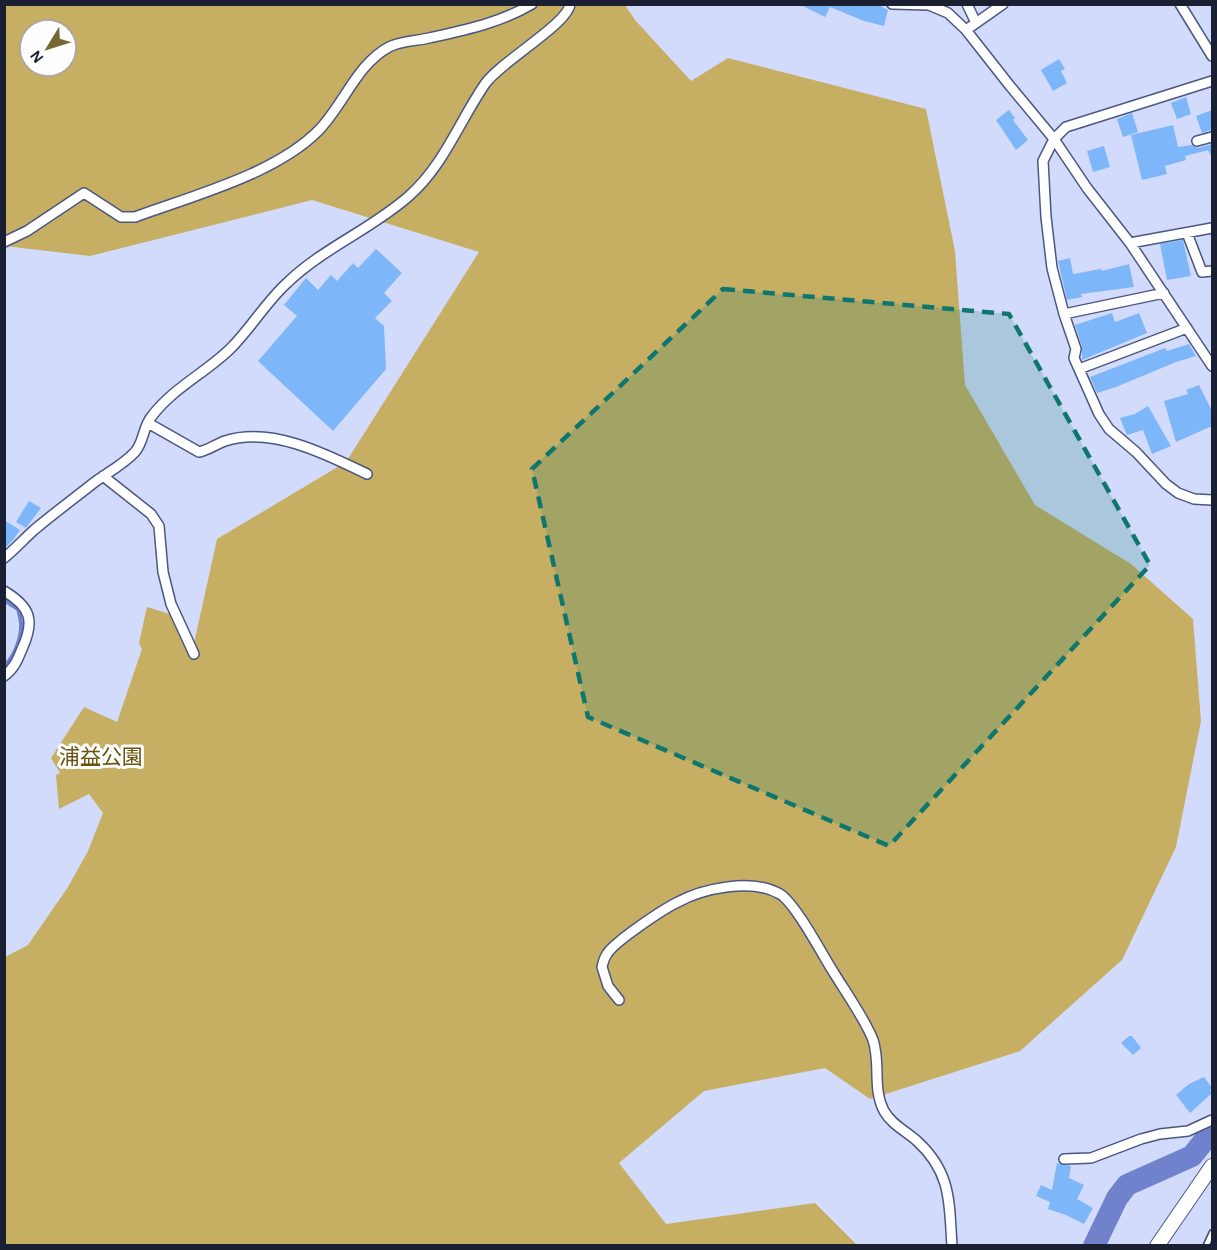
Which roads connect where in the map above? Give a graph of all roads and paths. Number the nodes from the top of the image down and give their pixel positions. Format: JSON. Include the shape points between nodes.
{"nodes":[{"id":1,"x":532,"y":4,"type":"edge"},
{"id":2,"x":570,"y":4,"type":"edge"},
{"id":3,"x":892,"y":4,"type":"edge"},
{"id":4,"x":967,"y":4,"type":"edge"},
{"id":5,"x":1003,"y":4,"type":"edge"},
{"id":6,"x":1180,"y":4,"type":"edge"},
{"id":7,"x":976,"y":23,"type":"junction"},
{"id":8,"x":966,"y":30,"type":"junction"},
{"id":9,"x":1212,"y":56,"type":"edge"},
{"id":10,"x":1212,"y":81,"type":"edge"},
{"id":11,"x":1212,"y":137,"type":"edge"},
{"id":12,"x":1054,"y":139,"type":"junction"},
{"id":13,"x":1197,"y":141,"type":"dead end"},
{"id":14,"x":1212,"y":228,"type":"edge"},
{"id":15,"x":1188,"y":233,"type":"junction"},
{"id":16,"x":4,"y":242,"type":"edge"},
{"id":17,"x":1130,"y":243,"type":"junction"},
{"id":18,"x":1212,"y":271,"type":"edge"},
{"id":19,"x":1164,"y":292,"type":"junction"},
{"id":20,"x":1064,"y":314,"type":"junction"},
{"id":21,"x":1187,"y":328,"type":"junction"},
{"id":22,"x":1212,"y":365,"type":"edge"},
{"id":23,"x":1079,"y":369,"type":"junction"},
{"id":24,"x":148,"y":423,"type":"junction"},
{"id":25,"x":367,"y":474,"type":"dead end"},
{"id":26,"x":103,"y":476,"type":"junction"},
{"id":27,"x":1212,"y":500,"type":"edge"},
{"id":28,"x":4,"y":558,"type":"edge"},
{"id":29,"x":4,"y":591,"type":"edge"},
{"id":30,"x":194,"y":654,"type":"dead end"},
{"id":31,"x":4,"y":676,"type":"edge"},
{"id":32,"x":619,"y":1000,"type":"dead end"},
{"id":33,"x":1212,"y":1120,"type":"edge"},
{"id":34,"x":1064,"y":1158,"type":"dead end"},
{"id":35,"x":1212,"y":1166,"type":"edge"},
{"id":36,"x":1212,"y":1233,"type":"edge"},
{"id":37,"x":952,"y":1245,"type":"edge"},
{"id":38,"x":1157,"y":1245,"type":"edge"},
{"id":39,"x":1206,"y":1245,"type":"edge"}],
"edges":[{"from":1,"to":16,"type":"street","via":[[486,25],[391,45],[370,59],[319,130],[288,155],[246,175],[135,217],[121,217],[84,193]]},
{"from":2,"to":24,"type":"street","via":[[560,21],[498,69],[486,83],[434,169],[411,194],[392,211],[303,268],[229,350],[160,406]]},
{"from":3,"to":8,"type":"street","via":[[929,5],[948,13]]},
{"from":4,"to":7,"type":"street"},
{"from":5,"to":7,"type":"street"},
{"from":6,"to":9,"type":"street"},
{"from":7,"to":8,"type":"street"},
{"from":8,"to":12,"type":"street"},
{"from":10,"to":12,"type":"street","via":[[1066,127]]},
{"from":11,"to":13,"type":"street"},
{"from":12,"to":17,"type":"street"},
{"from":12,"to":20,"type":"street","via":[[1043,161],[1053,268]]},
{"from":14,"to":15,"type":"street"},
{"from":15,"to":17,"type":"street"},
{"from":15,"to":18,"type":"street","via":[[1202,272]]},
{"from":17,"to":19,"type":"street"},
{"from":19,"to":20,"type":"street"},
{"from":19,"to":21,"type":"street"},
{"from":20,"to":23,"type":"street"},
{"from":21,"to":22,"type":"street"},
{"from":21,"to":23,"type":"street"},
{"from":23,"to":27,"type":"street","via":[[1109,429],[1178,493]]},
{"from":24,"to":25,"type":"street","via":[[199,452],[246,437],[273,439],[327,455]]},
{"from":24,"to":26,"type":"street","via":[[137,451]]},
{"from":26,"to":28,"type":"street"},
{"from":26,"to":30,"type":"street","via":[[151,514],[159,526],[163,572],[171,604]]},
{"from":29,"to":31,"type":"street","via":[[23,605],[30,624],[15,666]]},
{"from":32,"to":37,"type":"street","via":[[608,986],[602,967],[607,953],[658,912],[685,898],[731,886],[762,887],[782,895],[804,923],[872,1038],[878,1059],[876,1087],[884,1111],[937,1165],[948,1188]]},
{"from":33,"to":34,"type":"street","via":[[1188,1131],[1141,1139],[1091,1158]]},
{"from":35,"to":38,"type":"main road"},
{"from":36,"to":39,"type":"lane"}]}
